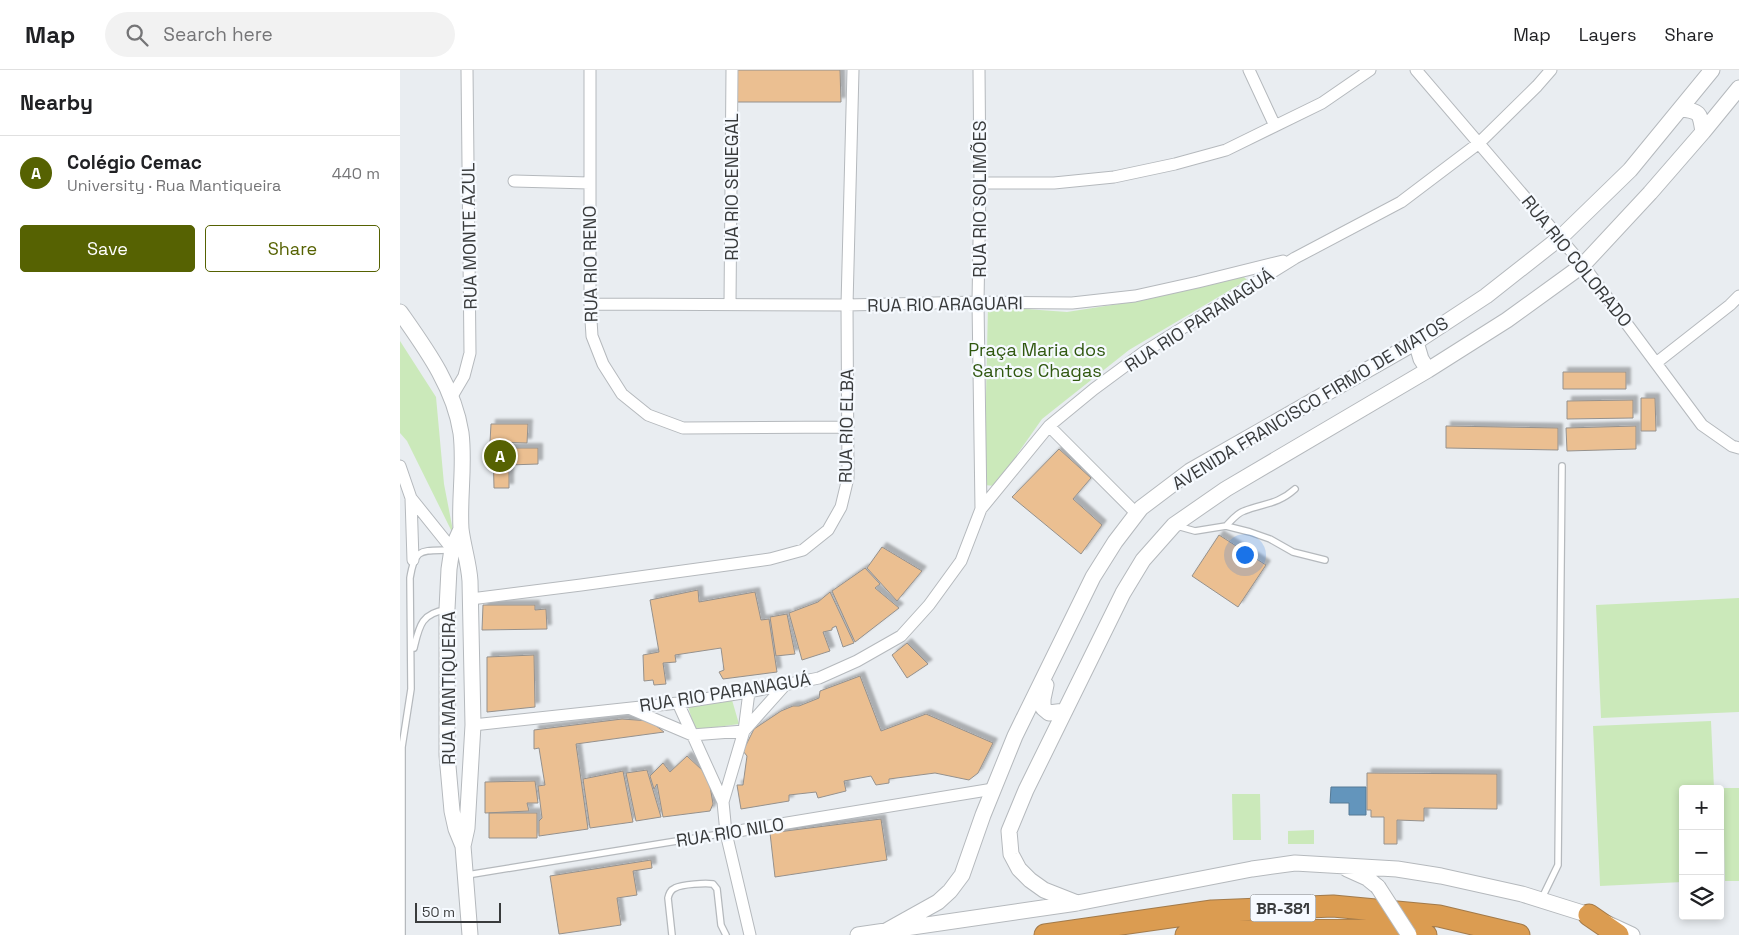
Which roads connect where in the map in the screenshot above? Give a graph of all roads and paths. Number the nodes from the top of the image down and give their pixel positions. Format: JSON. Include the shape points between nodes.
{"nodes":[{"id":1,"x":467,"y":70,"type":"edge"},
{"id":2,"x":590,"y":70,"type":"edge"},
{"id":3,"x":732,"y":70,"type":"edge"},
{"id":4,"x":853,"y":70,"type":"edge"},
{"id":5,"x":979,"y":70,"type":"edge"},
{"id":6,"x":1249,"y":70,"type":"edge"},
{"id":7,"x":1370,"y":70,"type":"edge"},
{"id":8,"x":1416,"y":70,"type":"edge"},
{"id":9,"x":1551,"y":70,"type":"edge"},
{"id":10,"x":1712,"y":70,"type":"edge"},
{"id":11,"x":1739,"y":88,"type":"edge"},
{"id":12,"x":1681,"y":109,"type":"junction"},
{"id":13,"x":1276,"y":126,"type":"junction"},
{"id":14,"x":1703,"y":132,"type":"junction"},
{"id":15,"x":1479,"y":143,"type":"junction"},
{"id":16,"x":514,"y":181,"type":"dead end"},
{"id":17,"x":589,"y":183,"type":"junction"},
{"id":18,"x":980,"y":183,"type":"junction"},
{"id":19,"x":1561,"y":237,"type":"junction"},
{"id":20,"x":1295,"y":258,"type":"junction"},
{"id":21,"x":1584,"y":265,"type":"junction"},
{"id":22,"x":1739,"y":296,"type":"edge"},
{"id":23,"x":978,"y":302,"type":"junction"},
{"id":24,"x":590,"y":304,"type":"junction"},
{"id":25,"x":730,"y":304,"type":"junction"},
{"id":26,"x":847,"y":305,"type":"junction"},
{"id":27,"x":400,"y":312,"type":"edge"},
{"id":28,"x":1416,"y":342,"type":"junction"},
{"id":29,"x":1656,"y":363,"type":"junction"},
{"id":30,"x":1428,"y":370,"type":"junction"},
{"id":31,"x":451,"y":398,"type":"junction"},
{"id":32,"x":1049,"y":426,"type":"junction"},
{"id":33,"x":848,"y":427,"type":"junction"},
{"id":34,"x":1739,"y":448,"type":"edge"},
{"id":35,"x":400,"y":466,"type":"edge"},
{"id":36,"x":1562,"y":466,"type":"dead end"},
{"id":37,"x":1295,"y":489,"type":"dead end"},
{"id":38,"x":411,"y":498,"type":"junction"},
{"id":39,"x":981,"y":509,"type":"junction"},
{"id":40,"x":1137,"y":514,"type":"junction"},
{"id":41,"x":1174,"y":525,"type":"junction"},
{"id":42,"x":1226,"y":526,"type":"junction"},
{"id":43,"x":461,"y":529,"type":"junction"},
{"id":44,"x":452,"y":550,"type":"junction"},
{"id":45,"x":413,"y":560,"type":"junction"},
{"id":46,"x":1325,"y":560,"type":"dead end"},
{"id":47,"x":468,"y":561,"type":"junction"},
{"id":48,"x":471,"y":599,"type":"junction"},
{"id":49,"x":447,"y":610,"type":"junction"},
{"id":50,"x":412,"y":658,"type":"junction"},
{"id":51,"x":1054,"y":659,"type":"junction"},
{"id":52,"x":785,"y":685,"type":"junction"},
{"id":53,"x":749,"y":692,"type":"junction"},
{"id":54,"x":678,"y":703,"type":"junction"},
{"id":55,"x":629,"y":708,"type":"junction"},
{"id":56,"x":1066,"y":711,"type":"junction"},
{"id":57,"x":403,"y":721,"type":"edge"},
{"id":58,"x":473,"y":725,"type":"junction"},
{"id":59,"x":744,"y":731,"type":"junction"},
{"id":60,"x":692,"y":735,"type":"junction"},
{"id":61,"x":993,"y":789,"type":"junction"},
{"id":62,"x":450,"y":793,"type":"junction"},
{"id":63,"x":470,"y":794,"type":"junction"},
{"id":64,"x":723,"y":802,"type":"junction"},
{"id":65,"x":726,"y":833,"type":"junction"},
{"id":66,"x":401,"y":846,"type":"edge"},
{"id":67,"x":463,"y":846,"type":"junction"},
{"id":68,"x":1336,"y":864,"type":"junction"},
{"id":69,"x":466,"y":875,"type":"junction"},
{"id":70,"x":1542,"y":900,"type":"junction"},
{"id":71,"x":1078,"y":903,"type":"junction"},
{"id":72,"x":1589,"y":914,"type":"junction"},
{"id":73,"x":1383,"y":930,"type":"junction"},
{"id":74,"x":886,"y":931,"type":"junction"},
{"id":75,"x":402,"y":935,"type":"edge"},
{"id":76,"x":470,"y":935,"type":"edge"},
{"id":77,"x":672,"y":935,"type":"edge"},
{"id":78,"x":726,"y":935,"type":"edge"},
{"id":79,"x":750,"y":935,"type":"edge"},
{"id":80,"x":858,"y":935,"type":"edge"},
{"id":81,"x":1046,"y":935,"type":"edge"},
{"id":82,"x":1186,"y":935,"type":"edge"},
{"id":83,"x":1332,"y":935,"type":"edge"},
{"id":84,"x":1409,"y":935,"type":"edge"},
{"id":85,"x":1426,"y":935,"type":"edge"},
{"id":86,"x":1519,"y":935,"type":"edge"},
{"id":87,"x":1618,"y":935,"type":"edge"},
{"id":88,"x":1632,"y":935,"type":"edge"}],
"edges":[{"from":1,"to":31,"type":"street","name":"RUA MONTE AZUL","via":[[470,353],[464,376]]},
{"from":2,"to":17,"type":"street","name":"RUA RIO RENO"},
{"from":3,"to":25,"type":"street","name":"RUA RIO SENEGAL"},
{"from":4,"to":26,"type":"street","name":"RUA RIO ELBA"},
{"from":5,"to":18,"type":"street","name":"RUA RIO SOLIMÕES"},
{"from":6,"to":13,"type":"street"},
{"from":7,"to":13,"type":"street","via":[[1322,103]]},
{"from":8,"to":15,"type":"street","name":"RUA RIO COLORADO"},
{"from":9,"to":15,"type":"street","name":"RUA RIO PARANAGUÁ"},
{"from":10,"to":12,"type":"street","name":"AVENIDA FRANCISCO FIRMO DE MATOS"},
{"from":11,"to":14,"type":"street","name":"AVENIDA FRANCISCO FIRMO DE MATOS"},
{"from":12,"to":14,"type":"street","via":[[1694,110],[1701,117]]},
{"from":12,"to":19,"type":"street","name":"AVENIDA FRANCISCO FIRMO DE MATOS","via":[[1630,170]]},
{"from":13,"to":18,"type":"street","via":[[1226,150],[1114,177],[1054,183]]},
{"from":14,"to":21,"type":"street","name":"AVENIDA FRANCISCO FIRMO DE MATOS"},
{"from":15,"to":19,"type":"street","name":"RUA RIO COLORADO"},
{"from":15,"to":20,"type":"street","name":"RUA RIO PARANAGUÁ","via":[[1402,202]]},
{"from":16,"to":17,"type":"street"},
{"from":17,"to":24,"type":"street","name":"RUA RIO RENO"},
{"from":18,"to":23,"type":"street","name":"RUA RIO SOLIMÕES"},
{"from":19,"to":21,"type":"street","name":"RUA RIO COLORADO"},
{"from":19,"to":28,"type":"street","name":"AVENIDA FRANCISCO FIRMO DE MATOS","via":[[1486,296]]},
{"from":20,"to":23,"type":"street","name":"RUA RIO ARAGUARI","via":[[1135,296],[1072,303]]},
{"from":20,"to":32,"type":"street","name":"RUA RIO PARANAGUÁ","via":[[1144,352]]},
{"from":21,"to":29,"type":"street","name":"RUA RIO COLORADO"},
{"from":21,"to":30,"type":"street","name":"AVENIDA FRANCISCO FIRMO DE MATOS","via":[[1507,320]]},
{"from":22,"to":29,"type":"street"},
{"from":23,"to":26,"type":"street","name":"RUA RIO ARAGUARI"},
{"from":23,"to":39,"type":"street","name":"RUA RIO SOLIMÕES"},
{"from":24,"to":25,"type":"street","name":"RUA RIO ARAGUARI"},
{"from":24,"to":33,"type":"street","name":"RUA RIO RENO","via":[[592,336],[603,364],[622,394],[648,415],[684,428]]},
{"from":25,"to":26,"type":"street","name":"RUA RIO ARAGUARI"},
{"from":26,"to":33,"type":"street","name":"RUA RIO ELBA"},
{"from":27,"to":31,"type":"street","name":"RUA MANTIQUEIRA","via":[[432,358]]},
{"from":28,"to":30,"type":"street"},
{"from":28,"to":40,"type":"street","name":"AVENIDA FRANCISCO FIRMO DE MATOS","via":[[1190,471]]},
{"from":29,"to":34,"type":"street","name":"RUA RIO COLORADO","via":[[1702,425]]},
{"from":30,"to":41,"type":"street","name":"AVENIDA FRANCISCO FIRMO DE MATOS","via":[[1226,489]]},
{"from":31,"to":43,"type":"street","name":"RUA MANTIQUEIRA","via":[[461,434]]},
{"from":32,"to":39,"type":"street","name":"RUA RIO PARANAGUÁ"},
{"from":32,"to":40,"type":"street"},
{"from":33,"to":48,"type":"street","name":"RUA RIO ELBA","via":[[848,478],[841,507],[828,530],[803,550],[760,560]]},
{"from":35,"to":38,"type":"street"},
{"from":36,"to":70,"type":"lane","via":[[1558,865]]},
{"from":37,"to":42,"type":"lane","via":[[1268,505],[1242,511]]},
{"from":38,"to":44,"type":"street"},
{"from":38,"to":45,"type":"street"},
{"from":39,"to":52,"type":"street","name":"RUA RIO PARANAGUÁ","via":[[961,561],[901,636],[819,678]]},
{"from":40,"to":51,"type":"street","name":"AVENIDA FRANCISCO FIRMO DE MATOS","via":[[1093,577]]},
{"from":41,"to":42,"type":"lane","via":[[1195,532]]},
{"from":41,"to":56,"type":"street","name":"AVENIDA FRANCISCO FIRMO DE MATOS","via":[[1143,560],[1122,593]]},
{"from":42,"to":46,"type":"lane","via":[[1270,539],[1293,552]]},
{"from":43,"to":44,"type":"street","name":"RUA MANTIQUEIRA"},
{"from":43,"to":47,"type":"street","name":"RUA MANTIQUEIRA"},
{"from":44,"to":45,"type":"lane","via":[[423,552]]},
{"from":44,"to":47,"type":"street"},
{"from":44,"to":49,"type":"street","name":"RUA MANTIQUEIRA"},
{"from":45,"to":50,"type":"lane","via":[[410,578]]},
{"from":47,"to":48,"type":"street","name":"RUA MANTIQUEIRA"},
{"from":48,"to":58,"type":"street","name":"RUA MANTIQUEIRA"},
{"from":49,"to":50,"type":"lane","via":[[424,619],[419,626]]},
{"from":49,"to":62,"type":"street","name":"RUA MANTIQUEIRA","via":[[446,755]]},
{"from":50,"to":57,"type":"lane","via":[[411,689]]},
{"from":51,"to":56,"type":"street","via":[[1043,708],[1049,712]]},
{"from":51,"to":61,"type":"street","name":"AVENIDA FRANCISCO FIRMO DE MATOS","via":[[1015,736]]},
{"from":52,"to":53,"type":"street","name":"RUA RIO PARANAGUÁ"},
{"from":52,"to":59,"type":"street"},
{"from":53,"to":54,"type":"street","name":"RUA RIO PARANAGUÁ"},
{"from":53,"to":59,"type":"street"},
{"from":54,"to":55,"type":"street","name":"RUA RIO PARANAGUÁ"},
{"from":54,"to":60,"type":"street"},
{"from":55,"to":58,"type":"street","name":"RUA RIO PARANAGUÁ"},
{"from":55,"to":60,"type":"street"},
{"from":56,"to":71,"type":"street","name":"AVENIDA FRANCISCO FIRMO DE MATOS","via":[[1009,831],[1011,854],[1019,869],[1044,890]]},
{"from":57,"to":66,"type":"lane"},
{"from":58,"to":63,"type":"street","name":"RUA MANTIQUEIRA"},
{"from":59,"to":60,"type":"street"},
{"from":59,"to":64,"type":"street"},
{"from":60,"to":64,"type":"street"},
{"from":61,"to":65,"type":"street","name":"RUA RIO NILO"},
{"from":61,"to":74,"type":"street","name":"AVENIDA FRANCISCO FIRMO DE MATOS","via":[[962,875],[950,891],[938,902]]},
{"from":62,"to":63,"type":"street"},
{"from":62,"to":67,"type":"street","name":"RUA MANTIQUEIRA","via":[[456,829]]},
{"from":63,"to":67,"type":"street","name":"RUA MANTIQUEIRA"},
{"from":64,"to":65,"type":"street"},
{"from":65,"to":69,"type":"lane","name":"RUA RIO NILO"},
{"from":65,"to":79,"type":"street"},
{"from":66,"to":75,"type":"lane"},
{"from":67,"to":69,"type":"street","name":"RUA MANTIQUEIRA"},
{"from":68,"to":70,"type":"street","number":"BR-381","via":[[1441,876]]},
{"from":68,"to":71,"type":"street","number":"BR-381","via":[[1295,863],[1252,869]]},
{"from":68,"to":84,"type":"street","bridge":true,"via":[[1367,878],[1378,887]]},
{"from":69,"to":76,"type":"street","name":"RUA MANTIQUEIRA"},
{"from":70,"to":72,"type":"street","number":"BR-381"},
{"from":71,"to":74,"type":"street","number":"BR-381"},
{"from":72,"to":87,"type":"highway"},
{"from":72,"to":88,"type":"street","number":"BR-381"},
{"from":73,"to":82,"type":"highway","number":"BR-381","via":[[1215,931]]},
{"from":73,"to":83,"type":"highway"},
{"from":73,"to":85,"type":"highway","number":"BR-381"},
{"from":74,"to":80,"type":"street","number":"BR-381"},
{"from":77,"to":78,"type":"lane","via":[[669,893],[674,888],[708,883],[717,889],[721,925]]},
{"from":81,"to":86,"type":"highway","number":"BR-381","via":[[1212,911],[1333,906],[1439,916]]}]}
